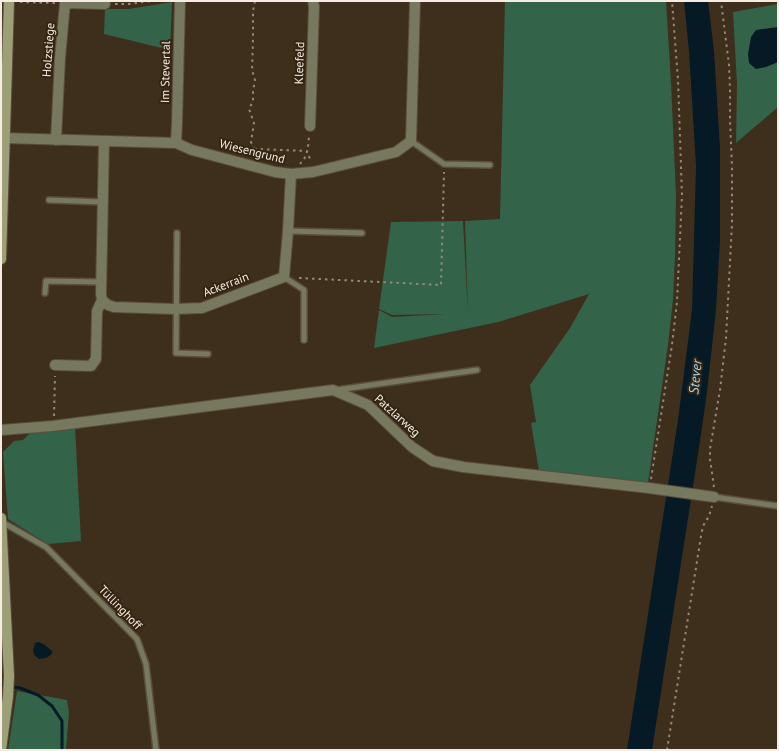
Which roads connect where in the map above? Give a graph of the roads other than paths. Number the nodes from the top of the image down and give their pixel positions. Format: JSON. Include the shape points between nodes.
{"nodes":[{"id":1,"x":9,"y":1,"type":"edge"},
{"id":2,"x":180,"y":1,"type":"edge"},
{"id":3,"x":313,"y":1,"type":"edge"},
{"id":4,"x":415,"y":1,"type":"edge"},
{"id":5,"x":105,"y":4,"type":"road end"},
{"id":6,"x":310,"y":126,"type":"road end"},
{"id":7,"x":4,"y":138,"type":"junction"},
{"id":8,"x":56,"y":140,"type":"junction"},
{"id":9,"x":411,"y":141,"type":"junction"},
{"id":10,"x":104,"y":142,"type":"junction"},
{"id":11,"x":176,"y":143,"type":"junction"},
{"id":12,"x":490,"y":165,"type":"dead end"},
{"id":13,"x":294,"y":174,"type":"junction"},
{"id":14,"x":49,"y":200,"type":"dead end"},
{"id":15,"x":103,"y":202,"type":"junction"},
{"id":16,"x":288,"y":231,"type":"junction"},
{"id":17,"x":177,"y":233,"type":"dead end"},
{"id":18,"x":362,"y":233,"type":"dead end"},
{"id":19,"x":1,"y":259,"type":"edge"},
{"id":20,"x":284,"y":277,"type":"junction"},
{"id":21,"x":101,"y":282,"type":"junction"},
{"id":22,"x":45,"y":293,"type":"dead end"},
{"id":23,"x":102,"y":300,"type":"junction"},
{"id":24,"x":175,"y":309,"type":"junction"},
{"id":25,"x":304,"y":340,"type":"dead end"},
{"id":26,"x":208,"y":354,"type":"dead end"},
{"id":27,"x":55,"y":365,"type":"road end"},
{"id":28,"x":477,"y":370,"type":"dead end"},
{"id":29,"x":333,"y":390,"type":"junction"},
{"id":30,"x":1,"y":430,"type":"edge"},
{"id":31,"x":711,"y":496,"type":"joint"},
{"id":32,"x":778,"y":506,"type":"edge"},
{"id":33,"x":1,"y":518,"type":"edge"},
{"id":34,"x":2,"y":522,"type":"edge"},
{"id":35,"x":2,"y":750,"type":"edge"},
{"id":36,"x":156,"y":750,"type":"edge"}],
"edges":[{"from":1,"to":7,"type":"main road"},
{"from":2,"to":11,"type":"street","name":"Im Stevertal"},
{"from":3,"to":6,"type":"street","name":"Kleefeld"},
{"from":4,"to":9,"type":"street"},
{"from":5,"to":8,"type":"street","name":"Holzstiege","via":[[65,3]]},
{"from":7,"to":8,"type":"street","name":"Wiesengrund"},
{"from":7,"to":19,"type":"main road"},
{"from":8,"to":10,"type":"street","name":"Wiesengrund"},
{"from":9,"to":12,"type":"lane","via":[[444,164]]},
{"from":9,"to":13,"type":"street","name":"Wiesengrund","via":[[396,152]]},
{"from":10,"to":11,"type":"street","name":"Wiesengrund"},
{"from":10,"to":15,"type":"street"},
{"from":11,"to":13,"type":"street","name":"Wiesengrund","via":[[275,172]]},
{"from":13,"to":16,"type":"street"},
{"from":14,"to":15,"type":"lane"},
{"from":15,"to":21,"type":"street"},
{"from":16,"to":18,"type":"lane"},
{"from":16,"to":20,"type":"street"},
{"from":17,"to":24,"type":"lane"},
{"from":20,"to":24,"type":"street","name":"Ackerrain","via":[[202,308]]},
{"from":20,"to":25,"type":"lane","via":[[304,290]]},
{"from":21,"to":22,"type":"lane","via":[[46,281]]},
{"from":21,"to":23,"type":"street"},
{"from":23,"to":24,"type":"street","name":"Ackerrain","via":[[114,307]]},
{"from":23,"to":27,"type":"street","via":[[97,311],[96,359],[90,366]]},
{"from":24,"to":26,"type":"lane","via":[[176,353]]},
{"from":28,"to":29,"type":"lane"},
{"from":29,"to":30,"type":"street"},
{"from":29,"to":31,"type":"street","name":"Patzlarweg","via":[[368,405],[412,447],[433,461]]},
{"from":31,"to":32,"type":"lane"},
{"from":33,"to":34,"type":"main road"},
{"from":34,"to":35,"type":"main road","via":[[9,676]]},
{"from":34,"to":36,"type":"lane","name":"Tüllinghoff","via":[[46,547],[136,640],[146,664]]}]}
